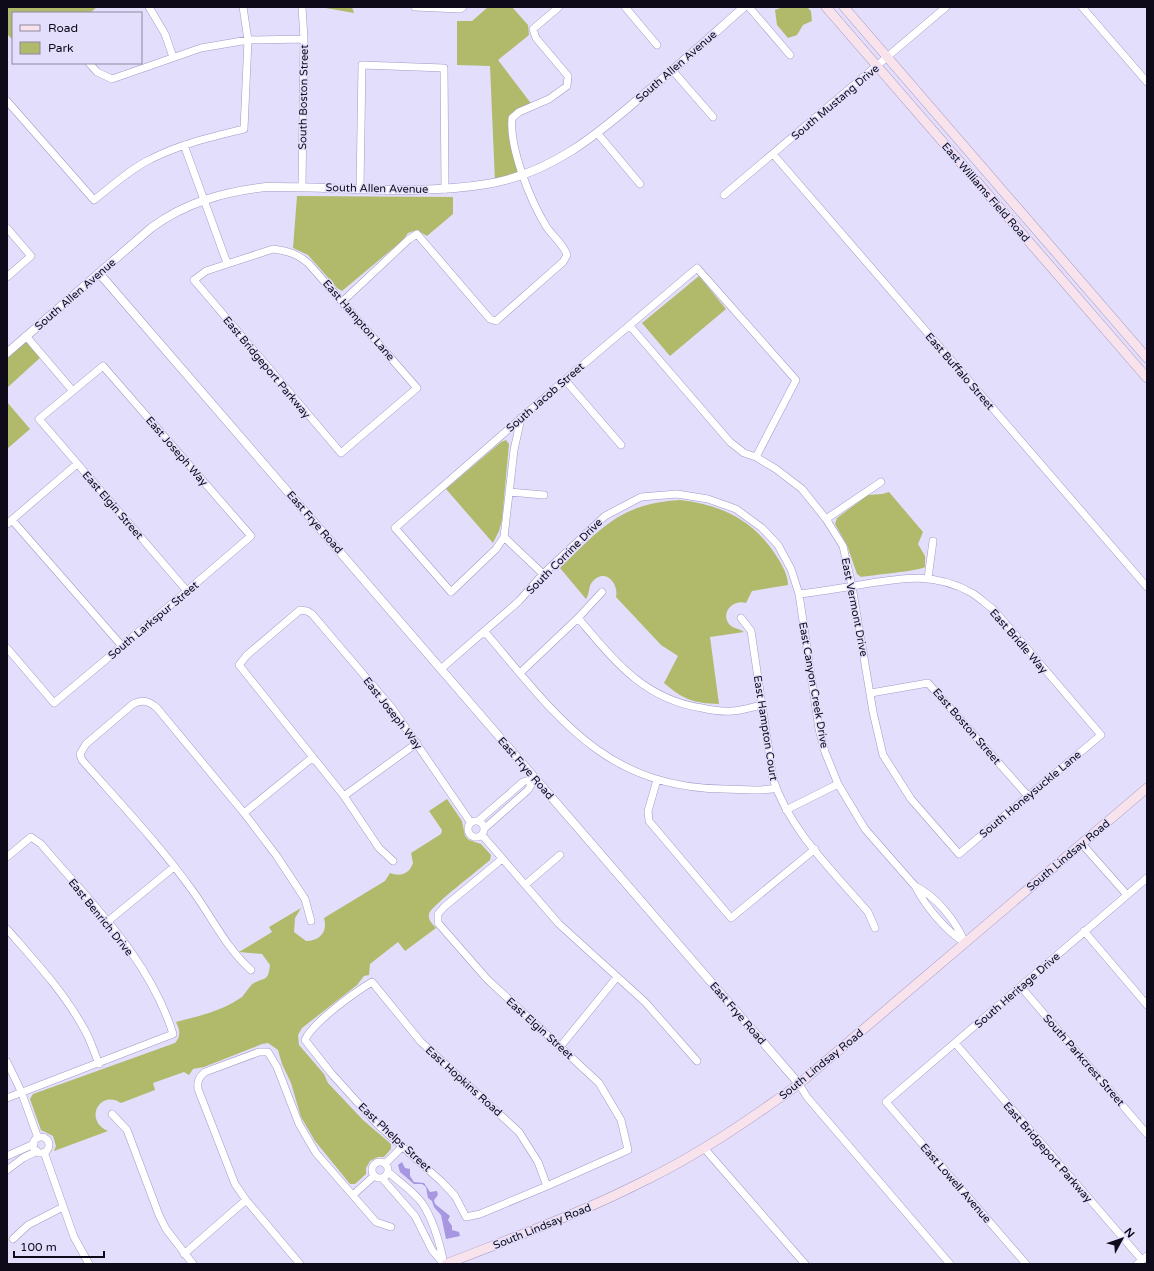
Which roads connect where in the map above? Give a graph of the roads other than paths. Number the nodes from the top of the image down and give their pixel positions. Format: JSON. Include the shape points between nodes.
{"nodes":[{"id":1,"x":149,"y":7,"type":"edge"},
{"id":2,"x":243,"y":7,"type":"edge"},
{"id":3,"x":302,"y":7,"type":"edge"},
{"id":4,"x":415,"y":7,"type":"edge"},
{"id":5,"x":463,"y":7,"type":"edge"},
{"id":6,"x":559,"y":7,"type":"edge"},
{"id":7,"x":625,"y":7,"type":"edge"},
{"id":8,"x":744,"y":7,"type":"edge"},
{"id":9,"x":749,"y":7,"type":"edge"},
{"id":10,"x":826,"y":7,"type":"edge"},
{"id":11,"x":844,"y":7,"type":"edge"},
{"id":12,"x":946,"y":7,"type":"edge"},
{"id":13,"x":1082,"y":7,"type":"edge"},
{"id":14,"x":304,"y":39,"type":"junction"},
{"id":15,"x":248,"y":40,"type":"junction"},
{"id":16,"x":657,"y":45,"type":"dead end"},
{"id":17,"x":790,"y":55,"type":"dead end"},
{"id":18,"x":173,"y":57,"type":"junction"},
{"id":19,"x":887,"y":57,"type":"junction"},
{"id":20,"x":90,"y":64,"type":"edge"},
{"id":21,"x":877,"y":66,"type":"junction"},
{"id":22,"x":673,"y":71,"type":"junction"},
{"id":23,"x":1147,"y":82,"type":"edge"},
{"id":24,"x":7,"y":101,"type":"edge"},
{"id":25,"x":713,"y":117,"type":"dead end"},
{"id":26,"x":598,"y":134,"type":"junction"},
{"id":27,"x":184,"y":145,"type":"junction"},
{"id":28,"x":773,"y":154,"type":"junction"},
{"id":29,"x":523,"y":174,"type":"junction"},
{"id":30,"x":640,"y":184,"type":"dead end"},
{"id":31,"x":302,"y":186,"type":"junction"},
{"id":32,"x":360,"y":188,"type":"junction"},
{"id":33,"x":445,"y":189,"type":"junction"},
{"id":34,"x":724,"y":195,"type":"dead end"},
{"id":35,"x":203,"y":199,"type":"junction"},
{"id":36,"x":7,"y":228,"type":"edge"},
{"id":37,"x":227,"y":263,"type":"junction"},
{"id":38,"x":99,"y":273,"type":"junction"},
{"id":39,"x":7,"y":277,"type":"edge"},
{"id":40,"x":343,"y":301,"type":"junction"},
{"id":41,"x":630,"y":326,"type":"junction"},
{"id":42,"x":26,"y":336,"type":"junction"},
{"id":43,"x":7,"y":352,"type":"edge"},
{"id":44,"x":1147,"y":358,"type":"edge"},
{"id":45,"x":1147,"y":378,"type":"edge"},
{"id":46,"x":564,"y":380,"type":"junction"},
{"id":47,"x":417,"y":388,"type":"joint"},
{"id":48,"x":72,"y":390,"type":"junction"},
{"id":49,"x":521,"y":418,"type":"junction"},
{"id":50,"x":621,"y":445,"type":"dead end"},
{"id":51,"x":756,"y":457,"type":"junction"},
{"id":52,"x":77,"y":464,"type":"junction"},
{"id":53,"x":880,"y":482,"type":"dead end"},
{"id":54,"x":509,"y":492,"type":"junction"},
{"id":55,"x":544,"y":495,"type":"dead end"},
{"id":56,"x":708,"y":499,"type":"joint"},
{"id":57,"x":826,"y":519,"type":"junction"},
{"id":58,"x":9,"y":522,"type":"edge"},
{"id":59,"x":251,"y":536,"type":"joint"},
{"id":60,"x":504,"y":537,"type":"junction"},
{"id":61,"x":933,"y":541,"type":"dead end"},
{"id":62,"x":544,"y":574,"type":"junction"},
{"id":63,"x":928,"y":578,"type":"junction"},
{"id":64,"x":852,"y":586,"type":"junction"},
{"id":65,"x":1147,"y":587,"type":"edge"},
{"id":66,"x":187,"y":591,"type":"junction"},
{"id":67,"x":602,"y":592,"type":"dead end"},
{"id":68,"x":799,"y":594,"type":"junction"},
{"id":69,"x":578,"y":618,"type":"junction"},
{"id":70,"x":741,"y":618,"type":"dead end"},
{"id":71,"x":485,"y":632,"type":"junction"},
{"id":72,"x":122,"y":646,"type":"junction"},
{"id":73,"x":7,"y":648,"type":"edge"},
{"id":74,"x":442,"y":668,"type":"junction"},
{"id":75,"x":520,"y":673,"type":"junction"},
{"id":76,"x":871,"y":693,"type":"junction"},
{"id":77,"x":762,"y":705,"type":"junction"},
{"id":78,"x":1101,"y":735,"type":"joint"},
{"id":79,"x":417,"y":743,"type":"junction"},
{"id":80,"x":313,"y":757,"type":"junction"},
{"id":81,"x":535,"y":778,"type":"junction"},
{"id":82,"x":657,"y":780,"type":"junction"},
{"id":83,"x":838,"y":784,"type":"junction"},
{"id":84,"x":776,"y":788,"type":"junction"},
{"id":85,"x":1147,"y":788,"type":"edge"},
{"id":86,"x":1028,"y":795,"type":"junction"},
{"id":87,"x":344,"y":796,"type":"junction"},
{"id":88,"x":786,"y":810,"type":"junction"},
{"id":89,"x":244,"y":813,"type":"junction"},
{"id":90,"x":475,"y":822,"type":"junction"},
{"id":91,"x":483,"y":832,"type":"junction"},
{"id":92,"x":1082,"y":844,"type":"junction"},
{"id":93,"x":815,"y":849,"type":"junction"},
{"id":94,"x":960,"y":854,"type":"joint"},
{"id":95,"x":560,"y":855,"type":"dead end"},
{"id":96,"x":7,"y":857,"type":"edge"},
{"id":97,"x":502,"y":859,"type":"junction"},
{"id":98,"x":393,"y":861,"type":"dead end"},
{"id":99,"x":174,"y":867,"type":"junction"},
{"id":100,"x":1147,"y":878,"type":"edge"},
{"id":101,"x":525,"y":885,"type":"junction"},
{"id":102,"x":1127,"y":895,"type":"junction"},
{"id":103,"x":311,"y":921,"type":"dead end"},
{"id":104,"x":107,"y":922,"type":"junction"},
{"id":105,"x":875,"y":928,"type":"dead end"},
{"id":106,"x":7,"y":929,"type":"edge"},
{"id":107,"x":1084,"y":932,"type":"junction"},
{"id":108,"x":965,"y":943,"type":"junction"},
{"id":109,"x":251,"y":970,"type":"dead end"},
{"id":110,"x":617,"y":977,"type":"junction"},
{"id":111,"x":372,"y":982,"type":"joint"},
{"id":112,"x":1022,"y":987,"type":"junction"},
{"id":113,"x":1147,"y":1005,"type":"edge"},
{"id":114,"x":955,"y":1043,"type":"junction"},
{"id":115,"x":560,"y":1047,"type":"junction"},
{"id":116,"x":697,"y":1061,"type":"dead end"},
{"id":117,"x":7,"y":1062,"type":"edge"},
{"id":118,"x":99,"y":1064,"type":"junction"},
{"id":119,"x":799,"y":1084,"type":"junction"},
{"id":120,"x":21,"y":1092,"type":"junction"},
{"id":121,"x":7,"y":1098,"type":"edge"},
{"id":122,"x":886,"y":1102,"type":"joint"},
{"id":123,"x":112,"y":1114,"type":"dead end"},
{"id":124,"x":1147,"y":1134,"type":"edge"},
{"id":125,"x":36,"y":1141,"type":"junction"},
{"id":126,"x":402,"y":1147,"type":"junction"},
{"id":127,"x":704,"y":1148,"type":"junction"},
{"id":128,"x":40,"y":1152,"type":"junction"},
{"id":129,"x":7,"y":1156,"type":"edge"},
{"id":130,"x":385,"y":1164,"type":"junction"},
{"id":131,"x":7,"y":1170,"type":"edge"},
{"id":132,"x":388,"y":1172,"type":"junction"},
{"id":133,"x":374,"y":1176,"type":"junction"},
{"id":134,"x":382,"y":1178,"type":"junction"},
{"id":135,"x":547,"y":1186,"type":"junction"},
{"id":136,"x":353,"y":1195,"type":"junction"},
{"id":137,"x":246,"y":1200,"type":"junction"},
{"id":138,"x":63,"y":1207,"type":"junction"},
{"id":139,"x":391,"y":1226,"type":"dead end"},
{"id":140,"x":13,"y":1239,"type":"dead end"},
{"id":141,"x":184,"y":1254,"type":"junction"},
{"id":142,"x":1142,"y":1260,"type":"edge"},
{"id":143,"x":89,"y":1264,"type":"edge"},
{"id":144,"x":193,"y":1264,"type":"edge"},
{"id":145,"x":300,"y":1264,"type":"edge"},
{"id":146,"x":444,"y":1264,"type":"edge"},
{"id":147,"x":804,"y":1264,"type":"edge"},
{"id":148,"x":950,"y":1264,"type":"edge"},
{"id":149,"x":1026,"y":1264,"type":"edge"}],
"edges":[{"from":1,"to":18,"type":"street","via":[[165,34]]},
{"from":2,"to":15,"type":"street"},
{"from":3,"to":14,"type":"street","name":"South Boston Street"},
{"from":4,"to":5,"type":"street"},
{"from":6,"to":29,"type":"street","via":[[533,29],[536,38],[568,76],[567,86],[549,99],[519,112],[512,118],[511,132]]},
{"from":7,"to":16,"type":"street"},
{"from":8,"to":22,"type":"street","name":"South Allen Avenue"},
{"from":9,"to":17,"type":"street"},
{"from":10,"to":21,"type":"main road","name":"East Williams Field Road"},
{"from":11,"to":19,"type":"main road","name":"East Williams Field Road"},
{"from":12,"to":19,"type":"street","name":"South Mustang Drive"},
{"from":13,"to":23,"type":"street"},
{"from":14,"to":15,"type":"street"},
{"from":14,"to":31,"type":"street","name":"South Boston Street"},
{"from":15,"to":18,"type":"street","via":[[201,48]]},
{"from":15,"to":27,"type":"street","via":[[244,129]]},
{"from":18,"to":20,"type":"street","via":[[112,79],[98,72]]},
{"from":19,"to":21,"type":"street","name":"South Mustang Drive"},
{"from":19,"to":44,"type":"main road","name":"East Williams Field Road"},
{"from":21,"to":28,"type":"street","name":"South Mustang Drive"},
{"from":21,"to":45,"type":"main road","name":"East Williams Field Road"},
{"from":22,"to":25,"type":"street"},
{"from":22,"to":26,"type":"street","name":"South Allen Avenue"},
{"from":24,"to":27,"type":"street","via":[[94,200],[150,159]]},
{"from":26,"to":29,"type":"street","name":"South Allen Avenue","via":[[564,156]]},
{"from":26,"to":30,"type":"street"},
{"from":27,"to":35,"type":"street"},
{"from":28,"to":34,"type":"street","name":"South Mustang Drive"},
{"from":28,"to":65,"type":"street","name":"East Buffalo Street"},
{"from":29,"to":33,"type":"street","name":"South Allen Avenue","via":[[489,184]]},
{"from":29,"to":40,"type":"street","via":[[535,206],[567,255],[563,262],[496,321],[490,319],[417,234]]},
{"from":31,"to":32,"type":"street","name":"South Allen Avenue"},
{"from":31,"to":35,"type":"street","name":"South Allen Avenue","via":[[266,186]]},
{"from":32,"to":33,"type":"street","name":"South Allen Avenue"},
{"from":32,"to":33,"type":"street","via":[[362,65],[444,68]]},
{"from":35,"to":37,"type":"street"},
{"from":35,"to":38,"type":"street","name":"South Allen Avenue","via":[[176,211],[156,224]]},
{"from":36,"to":39,"type":"street","via":[[31,256]]},
{"from":37,"to":40,"type":"street","name":"East Hampton Lane","via":[[273,249],[286,251],[298,255],[309,264]]},
{"from":37,"to":47,"type":"street","name":"East Bridgeport Parkway","via":[[206,271],[194,280],[341,453]]},
{"from":38,"to":42,"type":"street","name":"South Allen Avenue"},
{"from":38,"to":74,"type":"street","name":"East Frye Road"},
{"from":40,"to":47,"type":"street","name":"East Hampton Lane"},
{"from":41,"to":46,"type":"street","name":"South Jacob Street"},
{"from":41,"to":51,"type":"street","name":"East Vermont Drive","via":[[730,442],[744,453]]},
{"from":41,"to":51,"type":"street","name":"South Jacob Street","via":[[697,268],[796,380]]},
{"from":42,"to":43,"type":"street","name":"South Allen Avenue"},
{"from":42,"to":48,"type":"street"},
{"from":46,"to":49,"type":"street","name":"South Jacob Street"},
{"from":46,"to":50,"type":"street"},
{"from":48,"to":52,"type":"street","name":"East Elgin Street","via":[[39,419]]},
{"from":48,"to":59,"type":"street","name":"East Joseph Way","via":[[103,366]]},
{"from":49,"to":54,"type":"street"},
{"from":49,"to":60,"type":"street","name":"South Jacob Street","via":[[395,528],[451,592],[496,549]]},
{"from":51,"to":57,"type":"street","name":"East Vermont Drive","via":[[802,489]]},
{"from":52,"to":58,"type":"street"},
{"from":52,"to":66,"type":"street","name":"East Elgin Street"},
{"from":53,"to":57,"type":"street"},
{"from":54,"to":55,"type":"street"},
{"from":54,"to":60,"type":"street"},
{"from":56,"to":62,"type":"street","name":"South Corrine Drive","via":[[677,494],[641,497],[605,516]]},
{"from":56,"to":68,"type":"street","name":"East Canyon Creek Drive","via":[[736,509],[762,528],[783,552]]},
{"from":57,"to":64,"type":"street","name":"East Vermont Drive","via":[[843,546]]},
{"from":58,"to":72,"type":"street"},
{"from":59,"to":66,"type":"street","name":"South Larkspur Street"},
{"from":60,"to":62,"type":"street"},
{"from":61,"to":63,"type":"street"},
{"from":62,"to":71,"type":"street","name":"South Corrine Drive"},
{"from":63,"to":64,"type":"street","name":"East Bridle Way","via":[[903,577]]},
{"from":63,"to":78,"type":"street","name":"East Bridle Way","via":[[951,584],[973,594],[994,610]]},
{"from":64,"to":68,"type":"street","name":"East Bridle Way"},
{"from":64,"to":76,"type":"street","name":"East Vermont Drive"},
{"from":66,"to":72,"type":"street","name":"South Larkspur Street"},
{"from":67,"to":69,"type":"street"},
{"from":68,"to":83,"type":"street","name":"East Canyon Creek Drive","via":[[819,729]]},
{"from":69,"to":75,"type":"street"},
{"from":69,"to":77,"type":"street","via":[[618,664],[638,682],[660,696],[686,706],[719,710],[732,711]]},
{"from":70,"to":77,"type":"street","name":"East Hampton Court","via":[[751,631]]},
{"from":71,"to":74,"type":"street","name":"South Corrine Drive"},
{"from":71,"to":75,"type":"street"},
{"from":72,"to":73,"type":"street","name":"South Larkspur Street","via":[[54,703]]},
{"from":74,"to":81,"type":"street","name":"East Frye Road"},
{"from":75,"to":82,"type":"street","via":[[576,735],[602,754],[633,771]]},
{"from":76,"to":86,"type":"street","name":"East Boston Street","via":[[928,683]]},
{"from":76,"to":94,"type":"street","name":"East Vermont Drive","via":[[883,755],[911,799]]},
{"from":77,"to":84,"type":"street","name":"East Hampton Court"},
{"from":78,"to":86,"type":"street","name":"South Honeysuckle Lane"},
{"from":79,"to":80,"type":"street","name":"East Joseph Way","via":[[387,702],[312,614],[300,610],[246,655],[239,665]]},
{"from":79,"to":87,"type":"street"},
{"from":79,"to":90,"type":"street","name":"East Joseph Way"},
{"from":80,"to":87,"type":"street"},
{"from":80,"to":89,"type":"street"},
{"from":81,"to":90,"type":"street","via":[[523,782]]},
{"from":81,"to":91,"type":"street","via":[[528,790]]},
{"from":81,"to":119,"type":"street","name":"East Frye Road"},
{"from":82,"to":84,"type":"street","via":[[703,789]]},
{"from":82,"to":93,"type":"street","via":[[648,811],[649,821],[731,918]]},
{"from":83,"to":88,"type":"street"},
{"from":83,"to":108,"type":"street","name":"East Canyon Creek Drive","via":[[865,829],[915,886],[927,892],[959,930]]},
{"from":84,"to":88,"type":"street","name":"East Hampton Court"},
{"from":85,"to":92,"type":"main road","name":"South Lindsay Road"},
{"from":86,"to":94,"type":"street","name":"South Honeysuckle Lane"},
{"from":87,"to":98,"type":"street","via":[[379,848]]},
{"from":88,"to":93,"type":"street","name":"East Hampton Court","via":[[794,825]]},
{"from":89,"to":99,"type":"street","via":[[151,702],[145,700],[133,704],[86,744],[80,754],[82,760]]},
{"from":89,"to":103,"type":"street","via":[[276,855],[305,900]]},
{"from":90,"to":91,"type":"street","name":"East Joseph Way","via":[[483,824]]},
{"from":90,"to":91,"type":"street","name":"East Joseph Way","via":[[468,827],[470,834],[475,837]]},
{"from":91,"to":97,"type":"street","name":"East Joseph Way"},
{"from":92,"to":102,"type":"street"},
{"from":92,"to":108,"type":"main road","name":"South Lindsay Road"},
{"from":93,"to":105,"type":"street","name":"East Hampton Court","via":[[868,912]]},
{"from":95,"to":101,"type":"street"},
{"from":96,"to":104,"type":"street","name":"East Benrich Drive","via":[[31,836],[41,844]]},
{"from":97,"to":101,"type":"street","name":"East Joseph Way"},
{"from":97,"to":115,"type":"street","name":"East Elgin Street","via":[[438,914],[438,922],[487,979]]},
{"from":99,"to":104,"type":"street"},
{"from":99,"to":109,"type":"street","via":[[233,951]]},
{"from":100,"to":102,"type":"street","name":"South Heritage Drive"},
{"from":101,"to":110,"type":"street","name":"East Joseph Way","via":[[559,924]]},
{"from":102,"to":107,"type":"street","name":"South Heritage Drive"},
{"from":104,"to":118,"type":"street","name":"East Benrich Drive","via":[[147,975],[173,1034]]},
{"from":106,"to":118,"type":"street","via":[[71,1007],[84,1028]]},
{"from":107,"to":112,"type":"street","name":"South Heritage Drive"},
{"from":107,"to":113,"type":"street"},
{"from":108,"to":119,"type":"main road","name":"South Lindsay Road"},
{"from":110,"to":115,"type":"street"},
{"from":110,"to":116,"type":"street","name":"East Joseph Way","via":[[645,1002]]},
{"from":111,"to":126,"type":"street","name":"East Phelps Street","via":[[312,1028],[305,1040],[352,1096]]},
{"from":111,"to":135,"type":"street","name":"East Hopkins Road","via":[[421,1042],[519,1132],[538,1162]]},
{"from":112,"to":114,"type":"street","name":"South Heritage Drive"},
{"from":112,"to":124,"type":"street","name":"South Parkcrest Street"},
{"from":114,"to":122,"type":"street","name":"South Heritage Drive"},
{"from":114,"to":142,"type":"street","name":"East Bridgeport Parkway"},
{"from":115,"to":135,"type":"street","name":"East Elgin Street","via":[[599,1082],[621,1120],[628,1150]]},
{"from":117,"to":120,"type":"street"},
{"from":118,"to":120,"type":"street"},
{"from":119,"to":127,"type":"main road","name":"South Lindsay Road"},
{"from":119,"to":148,"type":"street","name":"East Frye Road","via":[[807,1097]]},
{"from":120,"to":121,"type":"street"},
{"from":120,"to":125,"type":"street"},
{"from":122,"to":149,"type":"street","name":"East Lowell Avenue"},
{"from":123,"to":141,"type":"street","via":[[127,1130],[159,1215],[172,1239]]},
{"from":125,"to":128,"type":"street"},
{"from":125,"to":128,"type":"street","via":[[43,1138],[48,1141],[49,1148]]},
{"from":125,"to":129,"type":"street"},
{"from":126,"to":130,"type":"street"},
{"from":126,"to":135,"type":"street","name":"East Phelps Street","via":[[455,1196],[466,1218]]},
{"from":127,"to":146,"type":"main road","name":"South Lindsay Road","via":[[590,1207]]},
{"from":127,"to":147,"type":"street"},
{"from":128,"to":131,"type":"street","via":[[23,1158]]},
{"from":128,"to":138,"type":"street"},
{"from":130,"to":132,"type":"street"},
{"from":130,"to":133,"type":"street","via":[[374,1164]]},
{"from":132,"to":134,"type":"street"},
{"from":132,"to":146,"type":"street","via":[[422,1203],[433,1226]]},
{"from":133,"to":134,"type":"street"},
{"from":133,"to":136,"type":"street"},
{"from":134,"to":146,"type":"street","via":[[415,1216],[432,1250]]},
{"from":136,"to":137,"type":"street","via":[[306,1138],[277,1067],[268,1052],[258,1052],[205,1072],[197,1083],[229,1169]]},
{"from":136,"to":139,"type":"street","via":[[376,1222]]},
{"from":137,"to":141,"type":"street"},
{"from":137,"to":145,"type":"street"},
{"from":138,"to":140,"type":"street","via":[[28,1225]]},
{"from":138,"to":143,"type":"street","via":[[74,1237]]},
{"from":141,"to":144,"type":"street"}]}
